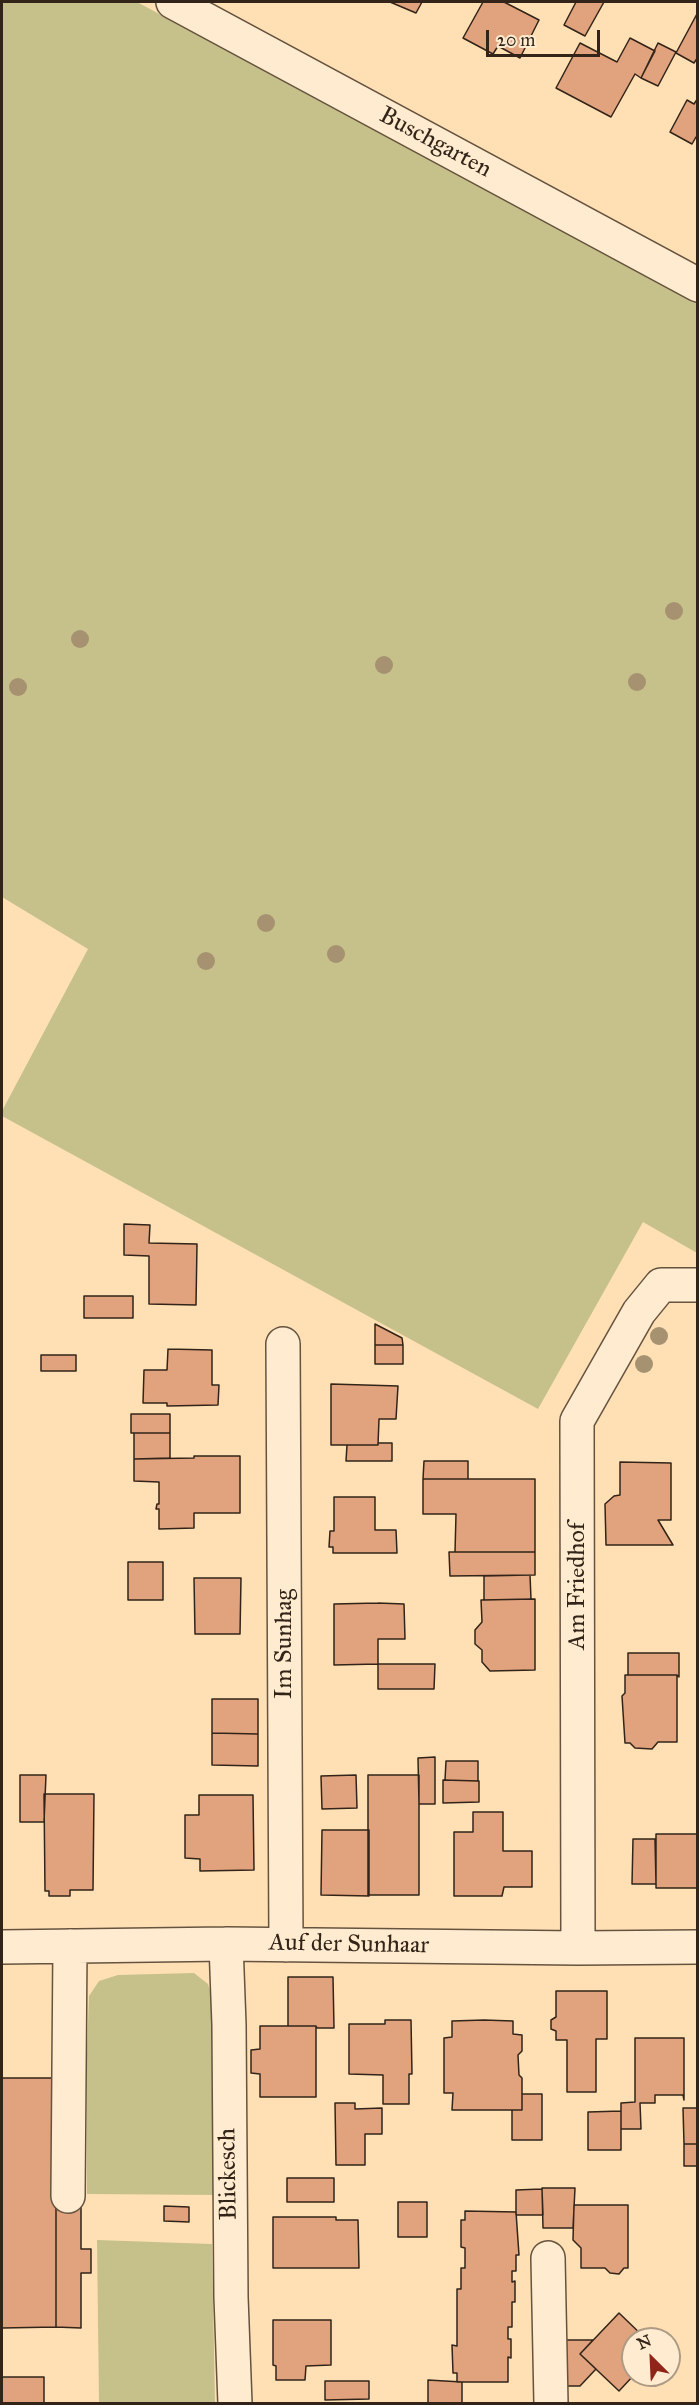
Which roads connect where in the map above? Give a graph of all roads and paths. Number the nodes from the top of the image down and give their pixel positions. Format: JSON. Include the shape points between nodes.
{"nodes":[{"id":1,"x":173,"y":2,"type":"edge"},
{"id":2,"x":698,"y":285,"type":"edge"},
{"id":3,"x":698,"y":1285,"type":"edge"},
{"id":4,"x":284,"y":1344,"type":"dead end"},
{"id":5,"x":226,"y":1944,"type":"junction"},
{"id":6,"x":286,"y":1945,"type":"junction"},
{"id":7,"x":70,"y":1946,"type":"junction"},
{"id":8,"x":2,"y":1947,"type":"edge"},
{"id":9,"x":698,"y":1947,"type":"edge"},
{"id":10,"x":578,"y":1948,"type":"junction"},
{"id":11,"x":68,"y":2196,"type":"dead end"},
{"id":12,"x":548,"y":2258,"type":"dead end"},
{"id":13,"x":235,"y":2403,"type":"edge"},
{"id":14,"x":551,"y":2403,"type":"edge"}],
"edges":[{"from":1,"to":2,"type":"street","name":"Buschgarten"},
{"from":3,"to":10,"type":"street","name":"Am Friedhof","via":[[661,1285],[639,1311],[577,1421]]},
{"from":4,"to":6,"type":"street","name":"Im Sunhag"},
{"from":5,"to":6,"type":"street","name":"Auf der Sunhaar"},
{"from":5,"to":7,"type":"street","name":"Auf der Sunhaar"},
{"from":5,"to":13,"type":"street","name":"Blickesch"},
{"from":6,"to":10,"type":"street","name":"Auf der Sunhaar"},
{"from":7,"to":8,"type":"street","name":"Auf der Sunhaar"},
{"from":7,"to":11,"type":"street"},
{"from":9,"to":10,"type":"street","name":"Auf der Sunhaar"},
{"from":12,"to":14,"type":"street"}]}
